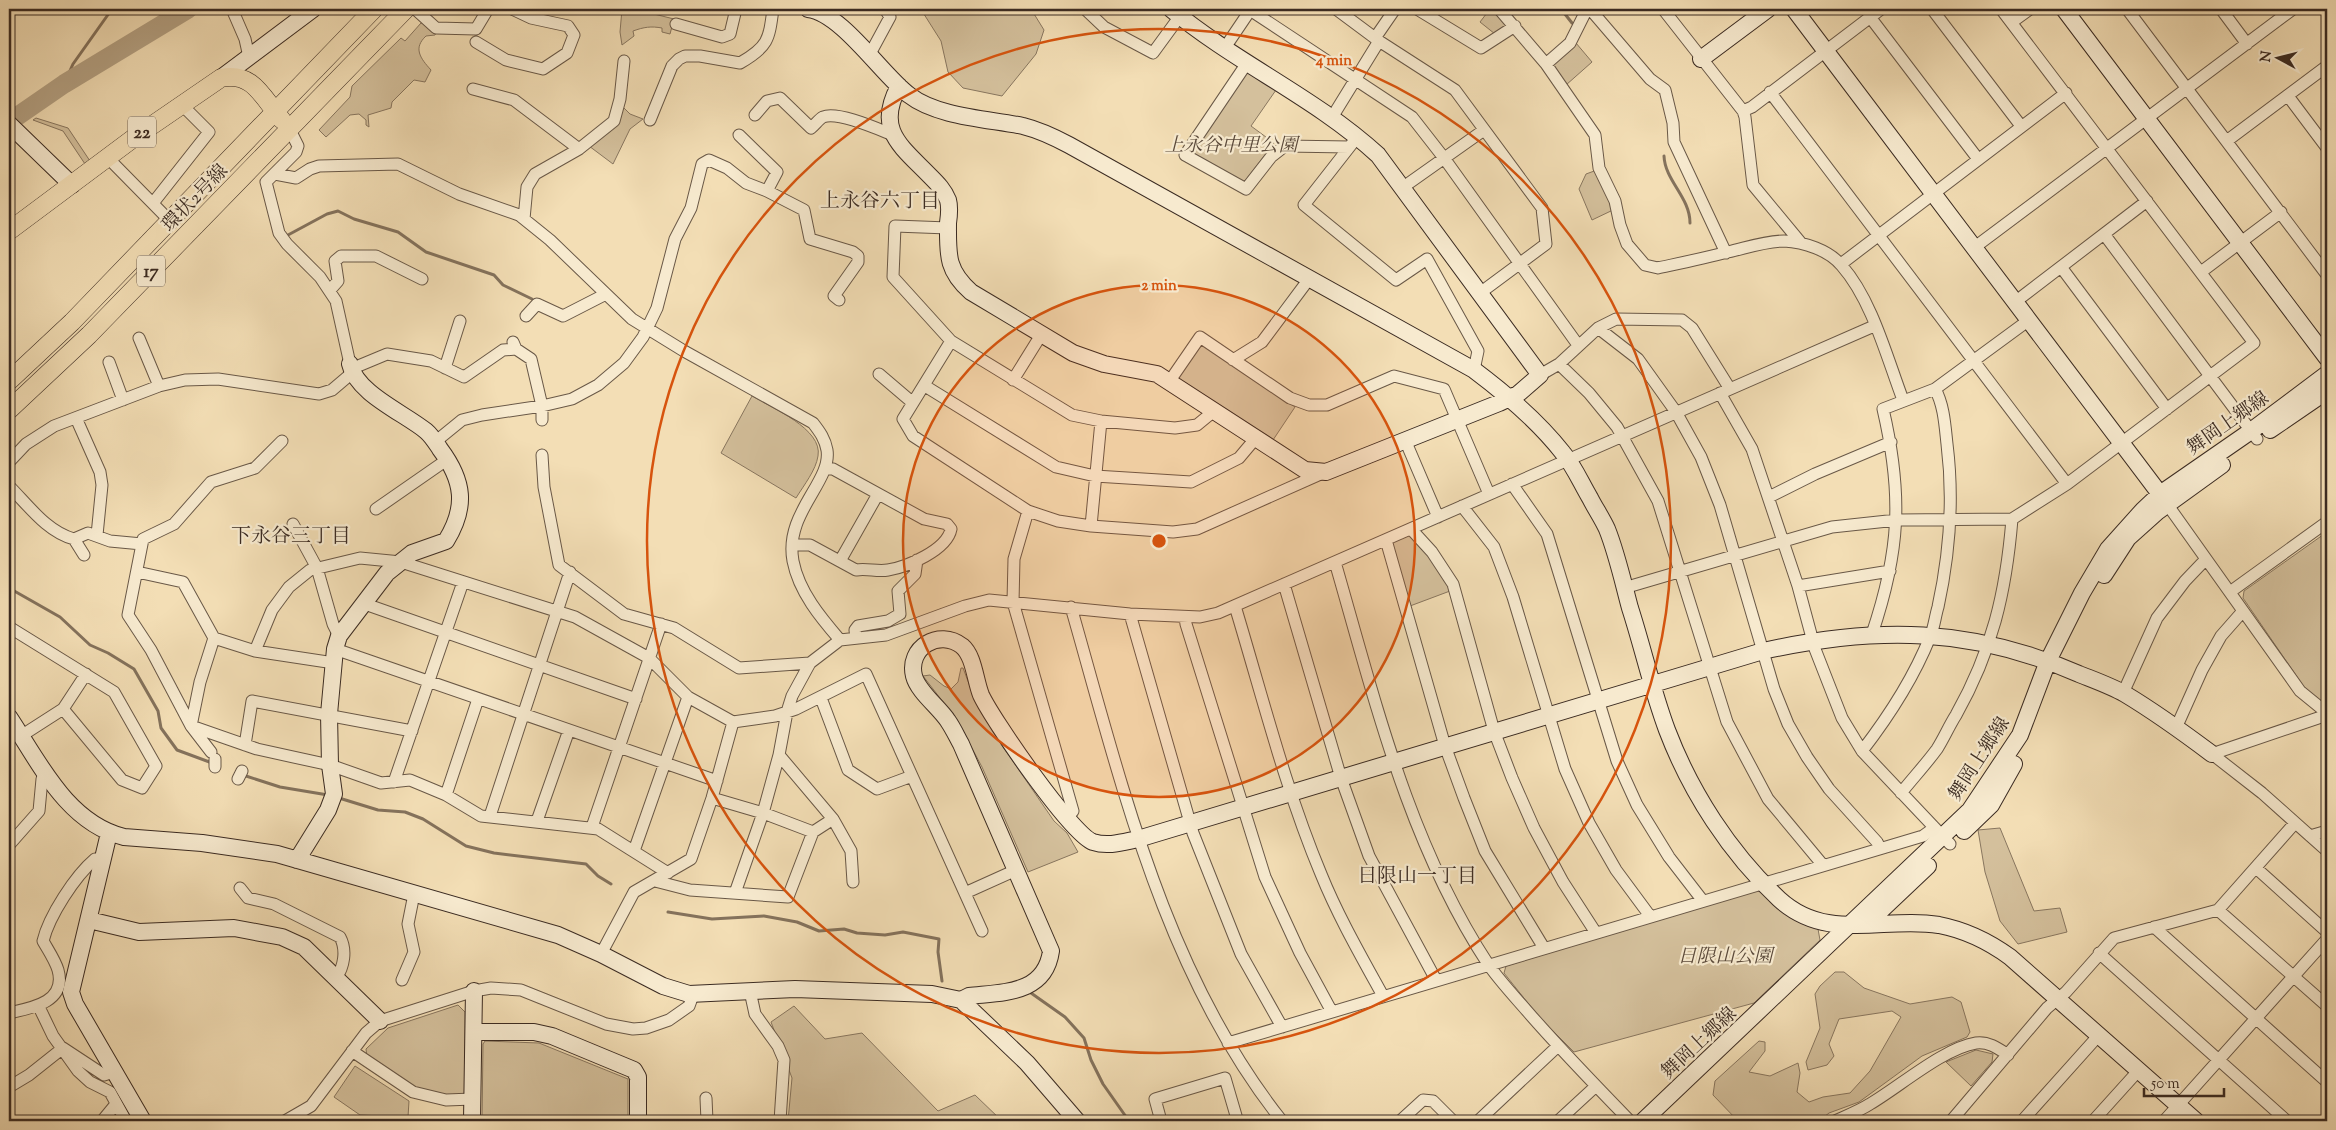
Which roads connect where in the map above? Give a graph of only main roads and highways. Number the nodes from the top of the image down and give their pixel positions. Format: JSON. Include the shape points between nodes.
{"nodes":[{"id":1,"x":374,"y":9,"type":"edge"},
{"id":2,"x":406,"y":9,"type":"edge"},
{"id":3,"x":275,"y":112,"type":"junction"},
{"id":4,"x":288,"y":128,"type":"junction"},
{"id":5,"x":9,"y":231,"type":"edge"},
{"id":6,"x":9,"y":381,"type":"edge"},
{"id":7,"x":9,"y":410,"type":"edge"}],
"edges":[{"from":1,"to":3,"type":"main road","name":"環状2号線","number":"17"},
{"from":2,"to":4,"type":"main road","name":"環状2号線","number":"17"},
{"from":3,"to":4,"type":"main road"},
{"from":3,"to":5,"type":"main road","number":"22","via":[[253,84],[237,76],[221,78]]},
{"from":3,"to":6,"type":"main road","name":"環状2号線","number":"17","via":[[67,327]]},
{"from":4,"to":7,"type":"main road","name":"環状2号線","number":"17","via":[[89,335]]}]}
